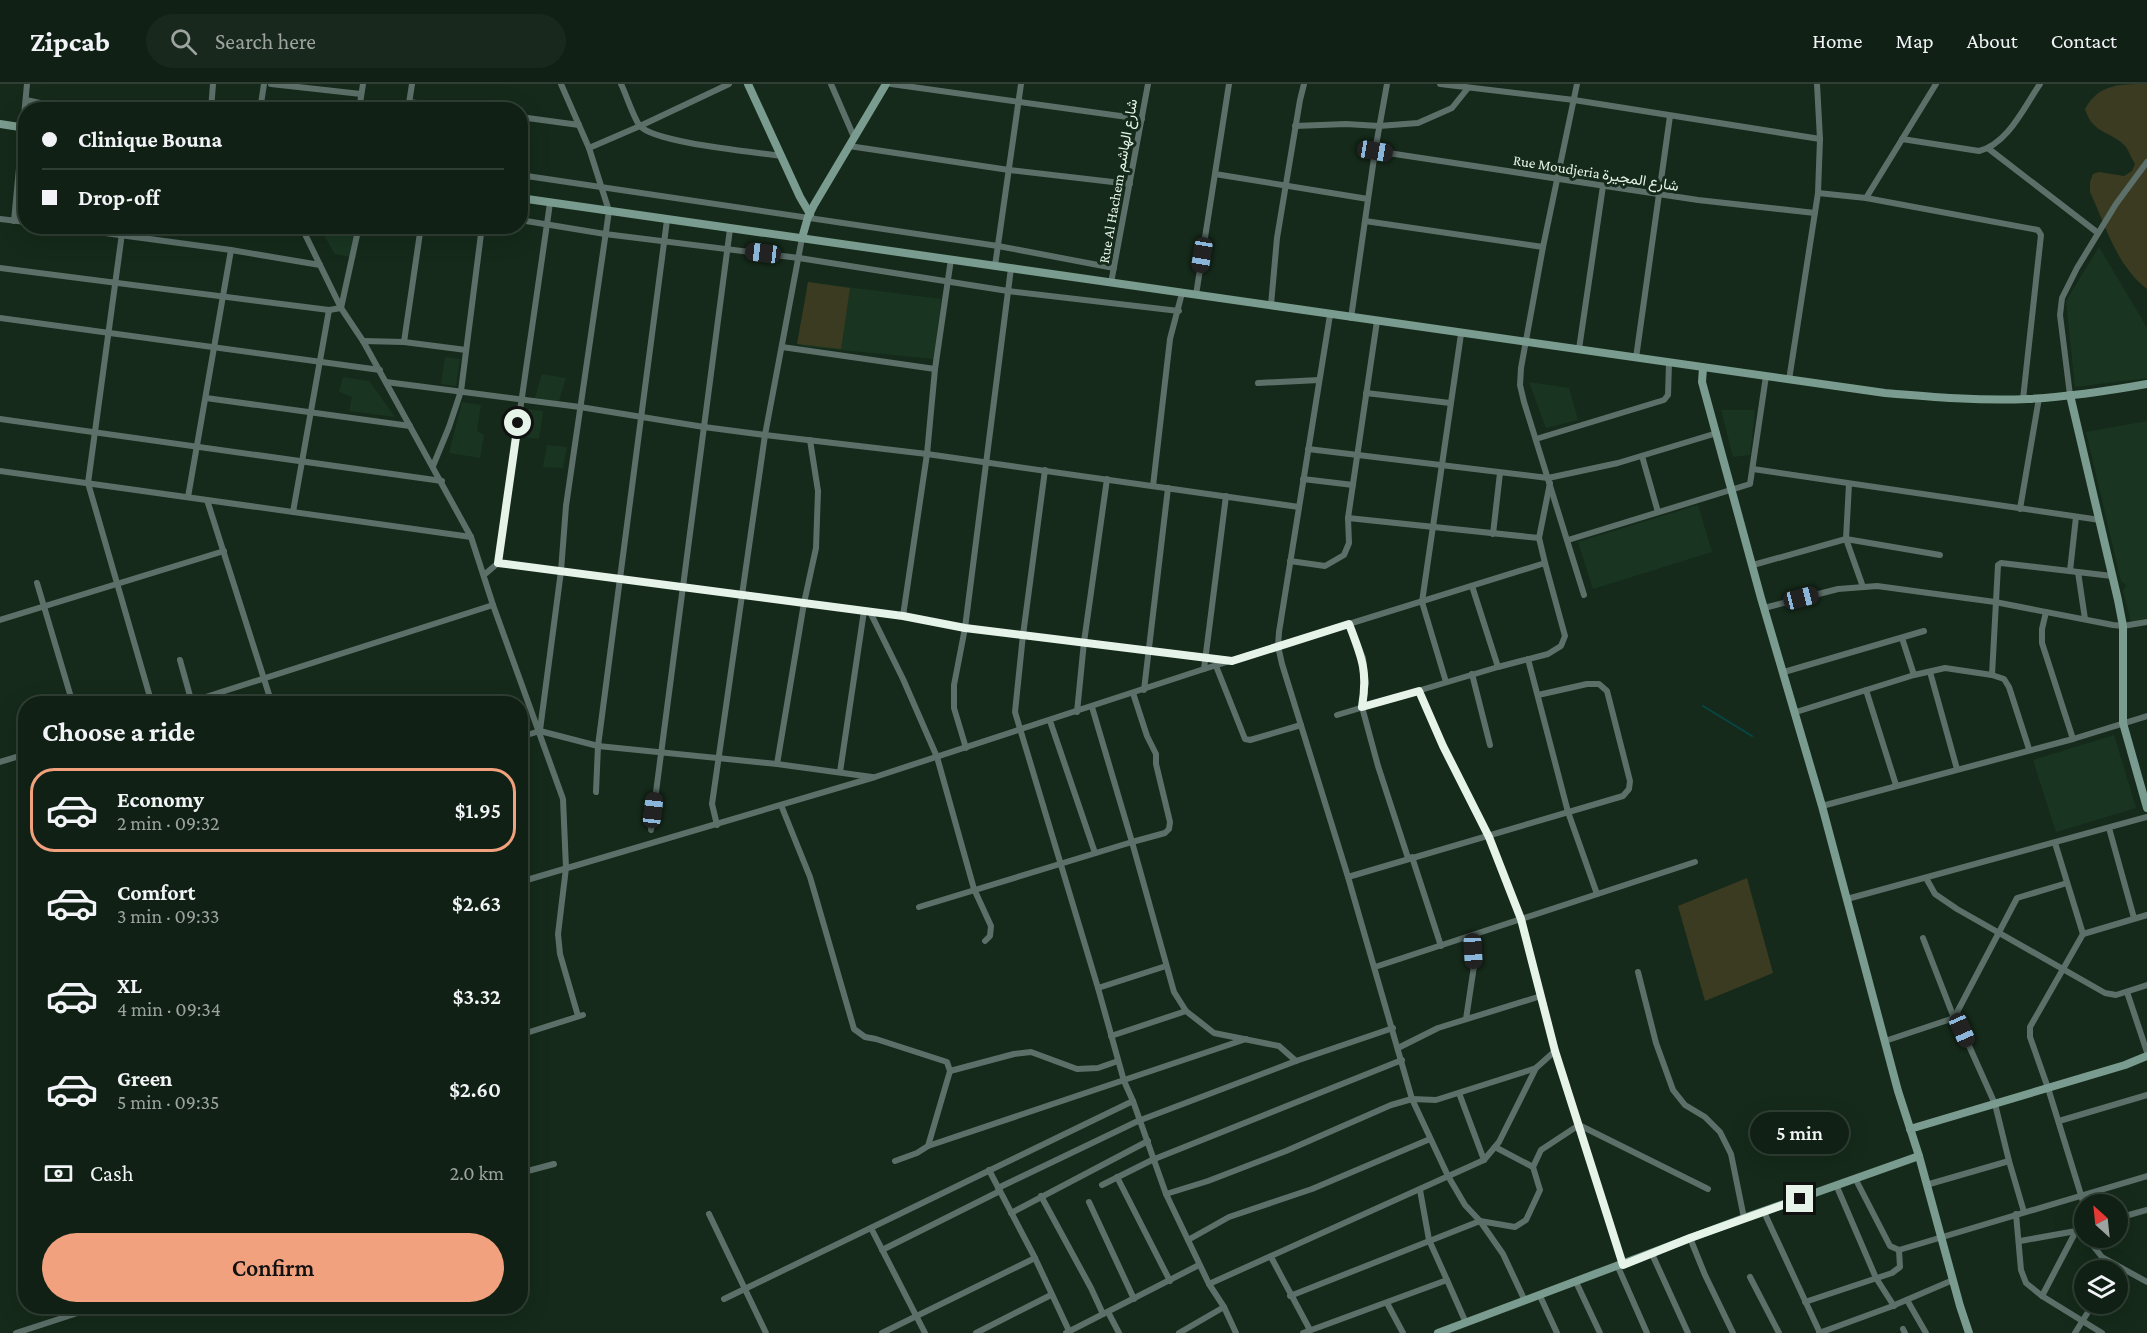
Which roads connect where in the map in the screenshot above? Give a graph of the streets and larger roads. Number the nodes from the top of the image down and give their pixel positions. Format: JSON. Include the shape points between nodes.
{"nodes":[{"id":1,"x":27,"y":84,"type":"edge"},
{"id":2,"x":213,"y":84,"type":"edge"},
{"id":3,"x":264,"y":84,"type":"edge"},
{"id":4,"x":271,"y":84,"type":"edge"},
{"id":5,"x":363,"y":84,"type":"edge"},
{"id":6,"x":412,"y":84,"type":"edge"},
{"id":7,"x":561,"y":84,"type":"edge"},
{"id":8,"x":621,"y":84,"type":"edge"},
{"id":9,"x":729,"y":84,"type":"edge"},
{"id":10,"x":748,"y":84,"type":"edge"},
{"id":11,"x":831,"y":84,"type":"edge"},
{"id":12,"x":885,"y":84,"type":"edge"},
{"id":13,"x":891,"y":84,"type":"edge"},
{"id":14,"x":1021,"y":84,"type":"edge"},
{"id":15,"x":1148,"y":84,"type":"edge"},
{"id":16,"x":1229,"y":84,"type":"edge"},
{"id":17,"x":1304,"y":84,"type":"edge"},
{"id":18,"x":1387,"y":84,"type":"edge"},
{"id":19,"x":1440,"y":84,"type":"edge"},
{"id":20,"x":1577,"y":84,"type":"edge"},
{"id":21,"x":1817,"y":84,"type":"edge"},
{"id":22,"x":1936,"y":84,"type":"edge"},
{"id":23,"x":2040,"y":84,"type":"edge"},
{"id":24,"x":1468,"y":88,"type":"junction"},
{"id":25,"x":1498,"y":88,"type":"edge"},
{"id":26,"x":361,"y":94,"type":"junction"},
{"id":27,"x":26,"y":100,"type":"joint"},
{"id":28,"x":1574,"y":100,"type":"junction"},
{"id":29,"x":35,"y":102,"type":"edge"},
{"id":30,"x":212,"y":102,"type":"edge"},
{"id":31,"x":261,"y":102,"type":"edge"},
{"id":32,"x":360,"y":102,"type":"edge"},
{"id":33,"x":409,"y":102,"type":"edge"},
{"id":34,"x":1019,"y":102,"type":"junction"},
{"id":35,"x":1670,"y":116,"type":"junction"},
{"id":36,"x":528,"y":118,"type":"edge"},
{"id":37,"x":1142,"y":119,"type":"junction"},
{"id":38,"x":0,"y":124,"type":"edge"},
{"id":39,"x":579,"y":125,"type":"junction"},
{"id":40,"x":640,"y":126,"type":"junction"},
{"id":41,"x":1295,"y":126,"type":"junction"},
{"id":42,"x":1379,"y":126,"type":"junction"},
{"id":43,"x":18,"y":127,"type":"edge"},
{"id":44,"x":854,"y":136,"type":"junction"},
{"id":45,"x":1820,"y":139,"type":"junction"},
{"id":46,"x":1902,"y":139,"type":"junction"},
{"id":47,"x":849,"y":146,"type":"junction"},
{"id":48,"x":589,"y":148,"type":"junction"},
{"id":49,"x":1989,"y":148,"type":"junction"},
{"id":50,"x":1375,"y":151,"type":"junction"},
{"id":51,"x":781,"y":156,"type":"junction"},
{"id":52,"x":2147,"y":162,"type":"edge"},
{"id":53,"x":1009,"y":170,"type":"junction"},
{"id":54,"x":1215,"y":174,"type":"junction"},
{"id":55,"x":528,"y":176,"type":"edge"},
{"id":56,"x":1557,"y":180,"type":"junction"},
{"id":57,"x":1130,"y":184,"type":"junction"},
{"id":58,"x":1286,"y":185,"type":"junction"},
{"id":59,"x":601,"y":186,"type":"junction"},
{"id":60,"x":1603,"y":186,"type":"junction"},
{"id":61,"x":18,"y":191,"type":"edge"},
{"id":62,"x":1818,"y":193,"type":"junction"},
{"id":63,"x":1658,"y":194,"type":"junction"},
{"id":64,"x":1866,"y":198,"type":"junction"},
{"id":65,"x":528,"y":199,"type":"edge"},
{"id":66,"x":1368,"y":199,"type":"junction"},
{"id":67,"x":550,"y":203,"type":"junction"},
{"id":68,"x":609,"y":211,"type":"junction"},
{"id":69,"x":1815,"y":213,"type":"junction"},
{"id":70,"x":809,"y":216,"type":"junction"},
{"id":71,"x":0,"y":219,"type":"edge"},
{"id":72,"x":668,"y":220,"type":"junction"},
{"id":73,"x":14,"y":221,"type":"junction"},
{"id":74,"x":18,"y":221,"type":"edge"},
{"id":75,"x":528,"y":221,"type":"edge"},
{"id":76,"x":1365,"y":221,"type":"junction"},
{"id":77,"x":547,"y":224,"type":"junction"},
{"id":78,"x":730,"y":229,"type":"junction"},
{"id":79,"x":103,"y":234,"type":"edge"},
{"id":80,"x":122,"y":234,"type":"edge"},
{"id":81,"x":305,"y":234,"type":"edge"},
{"id":82,"x":356,"y":234,"type":"edge"},
{"id":83,"x":420,"y":234,"type":"edge"},
{"id":84,"x":481,"y":234,"type":"edge"},
{"id":85,"x":605,"y":234,"type":"junction"},
{"id":86,"x":2098,"y":234,"type":"junction"},
{"id":87,"x":122,"y":237,"type":"junction"},
{"id":88,"x":802,"y":238,"type":"junction"},
{"id":89,"x":665,"y":242,"type":"junction"},
{"id":90,"x":998,"y":246,"type":"junction"},
{"id":91,"x":1543,"y":247,"type":"junction"},
{"id":92,"x":727,"y":249,"type":"junction"},
{"id":93,"x":231,"y":250,"type":"junction"},
{"id":94,"x":799,"y":258,"type":"junction"},
{"id":95,"x":951,"y":259,"type":"junction"},
{"id":96,"x":320,"y":265,"type":"junction"},
{"id":97,"x":995,"y":266,"type":"junction"},
{"id":98,"x":0,"y":268,"type":"edge"},
{"id":99,"x":1011,"y":268,"type":"junction"},
{"id":100,"x":1114,"y":268,"type":"junction"},
{"id":101,"x":948,"y":280,"type":"junction"},
{"id":102,"x":116,"y":283,"type":"junction"},
{"id":103,"x":1112,"y":283,"type":"junction"},
{"id":104,"x":1008,"y":291,"type":"junction"},
{"id":105,"x":1182,"y":293,"type":"junction"},
{"id":106,"x":1196,"y":295,"type":"junction"},
{"id":107,"x":223,"y":297,"type":"junction"},
{"id":108,"x":1271,"y":305,"type":"junction"},
{"id":109,"x":341,"y":308,"type":"junction"},
{"id":110,"x":329,"y":310,"type":"junction"},
{"id":111,"x":1179,"y":311,"type":"junction"},
{"id":112,"x":1330,"y":315,"type":"junction"},
{"id":113,"x":0,"y":318,"type":"edge"},
{"id":114,"x":1351,"y":318,"type":"junction"},
{"id":115,"x":1377,"y":321,"type":"junction"},
{"id":116,"x":110,"y":332,"type":"junction"},
{"id":117,"x":1461,"y":333,"type":"junction"},
{"id":118,"x":363,"y":341,"type":"junction"},
{"id":119,"x":404,"y":342,"type":"junction"},
{"id":120,"x":1526,"y":343,"type":"junction"},
{"id":121,"x":215,"y":347,"type":"junction"},
{"id":122,"x":782,"y":347,"type":"junction"},
{"id":123,"x":1579,"y":349,"type":"junction"},
{"id":124,"x":466,"y":350,"type":"junction"},
{"id":125,"x":1636,"y":358,"type":"junction"},
{"id":126,"x":321,"y":362,"type":"junction"},
{"id":127,"x":1669,"y":363,"type":"junction"},
{"id":128,"x":1703,"y":368,"type":"junction"},
{"id":129,"x":935,"y":369,"type":"junction"},
{"id":130,"x":380,"y":370,"type":"junction"},
{"id":131,"x":1766,"y":376,"type":"junction"},
{"id":132,"x":1319,"y":380,"type":"junction"},
{"id":133,"x":1789,"y":380,"type":"junction"},
{"id":134,"x":386,"y":382,"type":"junction"},
{"id":135,"x":1258,"y":383,"type":"dead end"},
{"id":136,"x":2147,"y":384,"type":"edge"},
{"id":137,"x":460,"y":392,"type":"junction"},
{"id":138,"x":1366,"y":393,"type":"junction"},
{"id":139,"x":2070,"y":395,"type":"junction"},
{"id":140,"x":206,"y":398,"type":"junction"},
{"id":141,"x":2038,"y":398,"type":"junction"},
{"id":142,"x":522,"y":399,"type":"junction"},
{"id":143,"x":2023,"y":399,"type":"junction"},
{"id":144,"x":1450,"y":403,"type":"junction"},
{"id":145,"x":580,"y":407,"type":"junction"},
{"id":146,"x":312,"y":412,"type":"junction"},
{"id":147,"x":642,"y":417,"type":"junction"},
{"id":148,"x":0,"y":419,"type":"edge"},
{"id":149,"x":410,"y":426,"type":"junction"},
{"id":150,"x":704,"y":427,"type":"junction"},
{"id":151,"x":95,"y":432,"type":"junction"},
{"id":152,"x":1716,"y":433,"type":"junction"},
{"id":153,"x":765,"y":435,"type":"junction"},
{"id":154,"x":1536,"y":439,"type":"junction"},
{"id":155,"x":810,"y":440,"type":"junction"},
{"id":156,"x":198,"y":446,"type":"junction"},
{"id":157,"x":1308,"y":449,"type":"junction"},
{"id":158,"x":927,"y":454,"type":"junction"},
{"id":159,"x":1357,"y":455,"type":"junction"},
{"id":160,"x":1642,"y":456,"type":"junction"},
{"id":161,"x":303,"y":461,"type":"junction"},
{"id":162,"x":986,"y":462,"type":"junction"},
{"id":163,"x":1441,"y":465,"type":"junction"},
{"id":164,"x":433,"y":466,"type":"junction"},
{"id":165,"x":1753,"y":469,"type":"junction"},
{"id":166,"x":1045,"y":470,"type":"junction"},
{"id":167,"x":0,"y":471,"type":"edge"},
{"id":168,"x":1500,"y":473,"type":"junction"},
{"id":169,"x":1107,"y":479,"type":"junction"},
{"id":170,"x":1303,"y":479,"type":"junction"},
{"id":171,"x":1549,"y":480,"type":"junction"},
{"id":172,"x":442,"y":481,"type":"junction"},
{"id":173,"x":88,"y":483,"type":"junction"},
{"id":174,"x":1849,"y":484,"type":"junction"},
{"id":175,"x":1353,"y":485,"type":"junction"},
{"id":176,"x":1153,"y":486,"type":"junction"},
{"id":177,"x":1168,"y":488,"type":"junction"},
{"id":178,"x":1732,"y":490,"type":"junction"},
{"id":179,"x":1226,"y":496,"type":"junction"},
{"id":180,"x":188,"y":497,"type":"junction"},
{"id":181,"x":207,"y":500,"type":"junction"},
{"id":182,"x":1299,"y":507,"type":"junction"},
{"id":183,"x":2020,"y":509,"type":"junction"},
{"id":184,"x":293,"y":512,"type":"junction"},
{"id":185,"x":1658,"y":512,"type":"junction"},
{"id":186,"x":2076,"y":517,"type":"junction"},
{"id":187,"x":1348,"y":518,"type":"junction"},
{"id":188,"x":2100,"y":520,"type":"junction"},
{"id":189,"x":1432,"y":525,"type":"junction"},
{"id":190,"x":1493,"y":534,"type":"junction"},
{"id":191,"x":471,"y":537,"type":"junction"},
{"id":192,"x":1539,"y":538,"type":"junction"},
{"id":193,"x":1846,"y":538,"type":"junction"},
{"id":194,"x":1568,"y":540,"type":"junction"},
{"id":195,"x":224,"y":551,"type":"junction"},
{"id":196,"x":1940,"y":555,"type":"dead end"},
{"id":197,"x":1290,"y":561,"type":"junction"},
{"id":198,"x":498,"y":563,"type":"junction"},
{"id":199,"x":1545,"y":563,"type":"junction"},
{"id":200,"x":1753,"y":565,"type":"junction"},
{"id":201,"x":561,"y":571,"type":"junction"},
{"id":202,"x":2070,"y":571,"type":"junction"},
{"id":203,"x":2078,"y":572,"type":"junction"},
{"id":204,"x":484,"y":575,"type":"junction"},
{"id":205,"x":2112,"y":576,"type":"junction"},
{"id":206,"x":619,"y":579,"type":"junction"},
{"id":207,"x":37,"y":583,"type":"dead end"},
{"id":208,"x":117,"y":584,"type":"junction"},
{"id":209,"x":1472,"y":586,"type":"junction"},
{"id":210,"x":682,"y":587,"type":"junction"},
{"id":211,"x":1863,"y":587,"type":"junction"},
{"id":212,"x":743,"y":595,"type":"junction"},
{"id":213,"x":1584,"y":595,"type":"dead end"},
{"id":214,"x":1422,"y":602,"type":"junction"},
{"id":215,"x":1995,"y":602,"type":"junction"},
{"id":216,"x":804,"y":603,"type":"junction"},
{"id":217,"x":493,"y":605,"type":"junction"},
{"id":218,"x":44,"y":607,"type":"junction"},
{"id":219,"x":1764,"y":608,"type":"junction"},
{"id":220,"x":867,"y":612,"type":"junction"},
{"id":221,"x":2046,"y":612,"type":"junction"},
{"id":222,"x":903,"y":616,"type":"junction"},
{"id":223,"x":2085,"y":619,"type":"junction"},
{"id":224,"x":0,"y":620,"type":"edge"},
{"id":225,"x":2147,"y":622,"type":"edge"},
{"id":226,"x":1349,"y":624,"type":"junction"},
{"id":227,"x":2123,"y":626,"type":"junction"},
{"id":228,"x":965,"y":628,"type":"junction"},
{"id":229,"x":1924,"y":631,"type":"dead end"},
{"id":230,"x":1023,"y":635,"type":"junction"},
{"id":231,"x":1902,"y":638,"type":"junction"},
{"id":232,"x":1084,"y":642,"type":"junction"},
{"id":233,"x":1278,"y":646,"type":"junction"},
{"id":234,"x":1148,"y":650,"type":"junction"},
{"id":235,"x":1206,"y":657,"type":"junction"},
{"id":236,"x":1528,"y":659,"type":"junction"},
{"id":237,"x":180,"y":660,"type":"dead end"},
{"id":238,"x":1232,"y":661,"type":"junction"},
{"id":239,"x":1216,"y":666,"type":"junction"},
{"id":240,"x":1498,"y":667,"type":"junction"},
{"id":241,"x":1204,"y":669,"type":"junction"},
{"id":242,"x":1784,"y":672,"type":"junction"},
{"id":243,"x":1930,"y":672,"type":"junction"},
{"id":244,"x":1472,"y":675,"type":"junction"},
{"id":245,"x":1914,"y":675,"type":"junction"},
{"id":246,"x":1992,"y":675,"type":"junction"},
{"id":247,"x":264,"y":678,"type":"junction"},
{"id":248,"x":1446,"y":682,"type":"junction"},
{"id":249,"x":1144,"y":690,"type":"junction"},
{"id":250,"x":1866,"y":690,"type":"junction"},
{"id":251,"x":1419,"y":691,"type":"junction"},
{"id":252,"x":1133,"y":693,"type":"junction"},
{"id":253,"x":1538,"y":695,"type":"junction"},
{"id":254,"x":71,"y":696,"type":"edge"},
{"id":255,"x":150,"y":696,"type":"edge"},
{"id":256,"x":188,"y":696,"type":"edge"},
{"id":257,"x":210,"y":696,"type":"edge"},
{"id":258,"x":270,"y":696,"type":"edge"},
{"id":259,"x":527,"y":696,"type":"edge"},
{"id":260,"x":528,"y":699,"type":"edge"},
{"id":261,"x":1092,"y":707,"type":"junction"},
{"id":262,"x":1362,"y":707,"type":"junction"},
{"id":263,"x":1077,"y":712,"type":"junction"},
{"id":264,"x":1796,"y":712,"type":"junction"},
{"id":265,"x":1337,"y":715,"type":"dead end"},
{"id":266,"x":2147,"y":716,"type":"edge"},
{"id":267,"x":1050,"y":721,"type":"junction"},
{"id":268,"x":2123,"y":723,"type":"junction"},
{"id":269,"x":1301,"y":725,"type":"junction"},
{"id":270,"x":540,"y":731,"type":"junction"},
{"id":271,"x":1020,"y":731,"type":"junction"},
{"id":272,"x":528,"y":735,"type":"edge"},
{"id":273,"x":2073,"y":739,"type":"junction"},
{"id":274,"x":1490,"y":745,"type":"dead end"},
{"id":275,"x":598,"y":746,"type":"junction"},
{"id":276,"x":966,"y":748,"type":"junction"},
{"id":277,"x":2029,"y":749,"type":"junction"},
{"id":278,"x":660,"y":752,"type":"junction"},
{"id":279,"x":18,"y":756,"type":"edge"},
{"id":280,"x":720,"y":758,"type":"junction"},
{"id":281,"x":937,"y":758,"type":"junction"},
{"id":282,"x":0,"y":762,"type":"edge"},
{"id":283,"x":777,"y":764,"type":"junction"},
{"id":284,"x":1957,"y":769,"type":"junction"},
{"id":285,"x":840,"y":772,"type":"junction"},
{"id":286,"x":875,"y":777,"type":"junction"},
{"id":287,"x":1896,"y":785,"type":"junction"},
{"id":288,"x":596,"y":792,"type":"dead end"},
{"id":289,"x":781,"y":805,"type":"junction"},
{"id":290,"x":1822,"y":806,"type":"junction"},
{"id":291,"x":2147,"y":808,"type":"edge"},
{"id":292,"x":1568,"y":812,"type":"junction"},
{"id":293,"x":2147,"y":818,"type":"edge"},
{"id":294,"x":717,"y":825,"type":"junction"},
{"id":295,"x":2109,"y":828,"type":"junction"},
{"id":296,"x":651,"y":830,"type":"dead end"},
{"id":297,"x":1489,"y":837,"type":"junction"},
{"id":298,"x":1132,"y":842,"type":"junction"},
{"id":299,"x":2055,"y":843,"type":"junction"},
{"id":300,"x":1095,"y":853,"type":"junction"},
{"id":301,"x":1410,"y":857,"type":"junction"},
{"id":302,"x":1695,"y":862,"type":"dead end"},
{"id":303,"x":1060,"y":864,"type":"junction"},
{"id":304,"x":566,"y":868,"type":"junction"},
{"id":305,"x":1348,"y":877,"type":"junction"},
{"id":306,"x":1926,"y":878,"type":"junction"},
{"id":307,"x":528,"y":880,"type":"edge"},
{"id":308,"x":2067,"y":883,"type":"junction"},
{"id":309,"x":974,"y":889,"type":"junction"},
{"id":310,"x":1597,"y":894,"type":"junction"},
{"id":311,"x":1847,"y":898,"type":"junction"},
{"id":312,"x":920,"y":907,"type":"dead end"},
{"id":313,"x":2147,"y":915,"type":"edge"},
{"id":314,"x":2134,"y":918,"type":"junction"},
{"id":315,"x":1521,"y":919,"type":"junction"},
{"id":316,"x":2000,"y":933,"type":"junction"},
{"id":317,"x":2083,"y":934,"type":"junction"},
{"id":318,"x":1472,"y":936,"type":"junction"},
{"id":319,"x":1923,"y":938,"type":"dead end"},
{"id":320,"x":985,"y":941,"type":"dead end"},
{"id":321,"x":1441,"y":946,"type":"junction"},
{"id":322,"x":1166,"y":966,"type":"junction"},
{"id":323,"x":1375,"y":968,"type":"junction"},
{"id":324,"x":2063,"y":969,"type":"junction"},
{"id":325,"x":1638,"y":972,"type":"dead end"},
{"id":326,"x":2147,"y":985,"type":"edge"},
{"id":327,"x":1098,"y":988,"type":"junction"},
{"id":328,"x":2127,"y":992,"type":"junction"},
{"id":329,"x":1541,"y":996,"type":"junction"},
{"id":330,"x":1186,"y":1011,"type":"junction"},
{"id":331,"x":1954,"y":1018,"type":"junction"},
{"id":332,"x":1466,"y":1019,"type":"junction"},
{"id":333,"x":1393,"y":1028,"type":"junction"},
{"id":334,"x":528,"y":1032,"type":"edge"},
{"id":335,"x":1111,"y":1036,"type":"junction"},
{"id":336,"x":1247,"y":1039,"type":"junction"},
{"id":337,"x":1885,"y":1041,"type":"junction"},
{"id":338,"x":1398,"y":1048,"type":"junction"},
{"id":339,"x":1555,"y":1051,"type":"junction"},
{"id":340,"x":2147,"y":1054,"type":"edge"},
{"id":341,"x":1402,"y":1060,"type":"junction"},
{"id":342,"x":1118,"y":1061,"type":"junction"},
{"id":343,"x":1296,"y":1061,"type":"junction"},
{"id":344,"x":1536,"y":1068,"type":"junction"},
{"id":345,"x":950,"y":1071,"type":"junction"},
{"id":346,"x":1124,"y":1081,"type":"junction"},
{"id":347,"x":2048,"y":1088,"type":"junction"},
{"id":348,"x":1460,"y":1093,"type":"junction"},
{"id":349,"x":2147,"y":1095,"type":"edge"},
{"id":350,"x":1412,"y":1098,"type":"junction"},
{"id":351,"x":1133,"y":1101,"type":"junction"},
{"id":352,"x":1995,"y":1104,"type":"junction"},
{"id":353,"x":1138,"y":1120,"type":"junction"},
{"id":354,"x":2059,"y":1121,"type":"junction"},
{"id":355,"x":1579,"y":1125,"type":"junction"},
{"id":356,"x":1910,"y":1129,"type":"junction"},
{"id":357,"x":1430,"y":1139,"type":"junction"},
{"id":358,"x":1148,"y":1141,"type":"junction"},
{"id":359,"x":928,"y":1146,"type":"junction"},
{"id":360,"x":1495,"y":1147,"type":"junction"},
{"id":361,"x":1919,"y":1156,"type":"junction"},
{"id":362,"x":1152,"y":1160,"type":"junction"},
{"id":363,"x":1484,"y":1160,"type":"junction"},
{"id":364,"x":895,"y":1161,"type":"dead end"},
{"id":365,"x":2009,"y":1161,"type":"junction"},
{"id":366,"x":554,"y":1164,"type":"dead end"},
{"id":367,"x":1533,"y":1167,"type":"junction"},
{"id":368,"x":989,"y":1170,"type":"junction"},
{"id":369,"x":528,"y":1171,"type":"edge"},
{"id":370,"x":1448,"y":1176,"type":"junction"},
{"id":371,"x":2147,"y":1176,"type":"edge"},
{"id":372,"x":1117,"y":1177,"type":"junction"},
{"id":373,"x":1856,"y":1180,"type":"junction"},
{"id":374,"x":1102,"y":1185,"type":"dead end"},
{"id":375,"x":1926,"y":1185,"type":"junction"},
{"id":376,"x":1837,"y":1187,"type":"junction"},
{"id":377,"x":999,"y":1189,"type":"junction"},
{"id":378,"x":1708,"y":1189,"type":"dead end"},
{"id":379,"x":1420,"y":1190,"type":"junction"},
{"id":380,"x":1166,"y":1194,"type":"junction"},
{"id":381,"x":2082,"y":1194,"type":"edge"},
{"id":382,"x":2085,"y":1194,"type":"edge"},
{"id":383,"x":1041,"y":1196,"type":"junction"},
{"id":384,"x":2074,"y":1197,"type":"edge"},
{"id":385,"x":1089,"y":1202,"type":"dead end"},
{"id":386,"x":2147,"y":1210,"type":"edge"},
{"id":387,"x":1011,"y":1212,"type":"junction"},
{"id":388,"x":1764,"y":1212,"type":"junction"},
{"id":389,"x":2024,"y":1212,"type":"junction"},
{"id":390,"x":709,"y":1214,"type":"dead end"},
{"id":391,"x":2016,"y":1214,"type":"junction"},
{"id":392,"x":2128,"y":1215,"type":"edge"},
{"id":393,"x":1744,"y":1218,"type":"junction"},
{"id":394,"x":1480,"y":1221,"type":"junction"},
{"id":395,"x":871,"y":1228,"type":"junction"},
{"id":396,"x":2074,"y":1231,"type":"edge"},
{"id":397,"x":2074,"y":1235,"type":"edge"},
{"id":398,"x":1941,"y":1236,"type":"junction"},
{"id":399,"x":1690,"y":1238,"type":"junction"},
{"id":400,"x":1188,"y":1240,"type":"junction"},
{"id":401,"x":1429,"y":1240,"type":"junction"},
{"id":402,"x":2020,"y":1241,"type":"junction"},
{"id":403,"x":2096,"y":1248,"type":"edge"},
{"id":404,"x":882,"y":1250,"type":"junction"},
{"id":405,"x":1899,"y":1250,"type":"junction"},
{"id":406,"x":1652,"y":1254,"type":"junction"},
{"id":407,"x":1271,"y":1257,"type":"junction"},
{"id":408,"x":1035,"y":1258,"type":"junction"},
{"id":409,"x":2106,"y":1260,"type":"edge"},
{"id":410,"x":1199,"y":1265,"type":"junction"},
{"id":411,"x":1621,"y":1266,"type":"junction"},
{"id":412,"x":2128,"y":1274,"type":"edge"},
{"id":413,"x":1750,"y":1277,"type":"dead end"},
{"id":414,"x":1876,"y":1278,"type":"junction"},
{"id":415,"x":1447,"y":1280,"type":"junction"},
{"id":416,"x":1953,"y":1280,"type":"junction"},
{"id":417,"x":1170,"y":1281,"type":"junction"},
{"id":418,"x":1576,"y":1282,"type":"junction"},
{"id":419,"x":2147,"y":1282,"type":"edge"},
{"id":420,"x":1209,"y":1284,"type":"junction"},
{"id":421,"x":745,"y":1289,"type":"junction"},
{"id":422,"x":1051,"y":1295,"type":"junction"},
{"id":423,"x":1290,"y":1296,"type":"junction"},
{"id":424,"x":1540,"y":1296,"type":"junction"},
{"id":425,"x":2042,"y":1296,"type":"junction"},
{"id":426,"x":724,"y":1299,"type":"dead end"},
{"id":427,"x":1134,"y":1299,"type":"junction"},
{"id":428,"x":1907,"y":1300,"type":"junction"},
{"id":429,"x":1525,"y":1301,"type":"junction"},
{"id":430,"x":1805,"y":1302,"type":"junction"},
{"id":431,"x":1387,"y":1303,"type":"junction"},
{"id":432,"x":1893,"y":1306,"type":"junction"},
{"id":433,"x":1224,"y":1307,"type":"junction"},
{"id":434,"x":1106,"y":1313,"type":"junction"},
{"id":435,"x":74,"y":1314,"type":"edge"},
{"id":436,"x":2087,"y":1314,"type":"edge"},
{"id":437,"x":916,"y":1316,"type":"junction"},
{"id":438,"x":2082,"y":1321,"type":"junction"},
{"id":439,"x":1466,"y":1323,"type":"junction"},
{"id":440,"x":1068,"y":1332,"type":"edge"},
{"id":441,"x":1307,"y":1332,"type":"edge"},
{"id":442,"x":16,"y":1333,"type":"edge"},
{"id":443,"x":766,"y":1333,"type":"edge"},
{"id":444,"x":882,"y":1333,"type":"edge"},
{"id":445,"x":925,"y":1333,"type":"edge"},
{"id":446,"x":976,"y":1333,"type":"edge"},
{"id":447,"x":1119,"y":1333,"type":"edge"},
{"id":448,"x":1179,"y":1333,"type":"edge"},
{"id":449,"x":1236,"y":1333,"type":"edge"},
{"id":450,"x":1403,"y":1333,"type":"edge"},
{"id":451,"x":1438,"y":1333,"type":"edge"},
{"id":452,"x":1557,"y":1333,"type":"edge"},
{"id":453,"x":1600,"y":1333,"type":"edge"},
{"id":454,"x":1647,"y":1333,"type":"edge"},
{"id":455,"x":1688,"y":1333,"type":"edge"},
{"id":456,"x":1733,"y":1333,"type":"edge"},
{"id":457,"x":1779,"y":1333,"type":"edge"},
{"id":458,"x":1820,"y":1333,"type":"edge"},
{"id":459,"x":1926,"y":1333,"type":"edge"},
{"id":460,"x":1969,"y":1333,"type":"edge"},
{"id":461,"x":2076,"y":1333,"type":"edge"},
{"id":462,"x":2102,"y":1333,"type":"edge"}],
"edges":[{"from":1,"to":27,"type":"street"},
{"from":2,"to":30,"type":"street"},
{"from":3,"to":31,"type":"street"},
{"from":4,"to":26,"type":"street"},
{"from":5,"to":26,"type":"street"},
{"from":6,"to":33,"type":"street"},
{"from":7,"to":39,"type":"street"},
{"from":8,"to":40,"type":"street"},
{"from":9,"to":40,"type":"street"},
{"from":10,"to":51,"type":"street"},
{"from":11,"to":44,"type":"street"},
{"from":12,"to":44,"type":"street"},
{"from":13,"to":34,"type":"street"},
{"from":14,"to":34,"type":"street"},
{"from":15,"to":37,"type":"street","name":"Rue Al Hachem شارع الهاشم"},
{"from":16,"to":54,"type":"street"},
{"from":17,"to":41,"type":"street"},
{"from":18,"to":42,"type":"street"},
{"from":19,"to":24,"type":"street"},
{"from":20,"to":28,"type":"street"},
{"from":21,"to":45,"type":"street"},
{"from":22,"to":46,"type":"street"},
{"from":23,"to":49,"type":"street","via":[[2010,128]]},
{"from":24,"to":25,"type":"street"},
{"from":24,"to":42,"type":"street","via":[[1452,108],[1418,123]]},
{"from":25,"to":28,"type":"street"},
{"from":26,"to":32,"type":"street"},
{"from":27,"to":29,"type":"street"},
{"from":28,"to":35,"type":"street"},
{"from":28,"to":56,"type":"street"},
{"from":34,"to":37,"type":"street"},
{"from":34,"to":53,"type":"street"},
{"from":35,"to":45,"type":"street"},
{"from":35,"to":63,"type":"street"},
{"from":36,"to":39,"type":"street"},
{"from":37,"to":57,"type":"street","name":"Rue Al Hachem شارع الهاشم"},
{"from":38,"to":43,"type":"street"},
{"from":39,"to":48,"type":"street"},
{"from":40,"to":48,"type":"street"},
{"from":40,"to":51,"type":"street","via":[[672,140]]},
{"from":41,"to":42,"type":"street"},
{"from":41,"to":58,"type":"street"},
{"from":42,"to":50,"type":"street"},
{"from":44,"to":47,"type":"street"},
{"from":45,"to":62,"type":"street"},
{"from":46,"to":49,"type":"street","via":[[1979,151]]},
{"from":46,"to":64,"type":"street"},
{"from":47,"to":53,"type":"street"},
{"from":47,"to":70,"type":"street"},
{"from":48,"to":59,"type":"street"},
{"from":49,"to":86,"type":"street"},
{"from":50,"to":56,"type":"street","name":"Rue Moudjeria شارع المجيرة"},
{"from":50,"to":66,"type":"street"},
{"from":51,"to":70,"type":"street"},
{"from":52,"to":86,"type":"street"},
{"from":53,"to":57,"type":"street"},
{"from":53,"to":90,"type":"street"},
{"from":54,"to":58,"type":"street"},
{"from":54,"to":106,"type":"street"},
{"from":55,"to":59,"type":"street"},
{"from":56,"to":60,"type":"street","name":"Rue Moudjeria شارع المجيرة"},
{"from":56,"to":91,"type":"street"},
{"from":57,"to":100,"type":"street","name":"Rue Al Hachem شارع الهاشم"},
{"from":58,"to":66,"type":"street"},
{"from":58,"to":108,"type":"street"},
{"from":59,"to":68,"type":"street"},
{"from":59,"to":70,"type":"street"},
{"from":60,"to":63,"type":"street","name":"Rue Moudjeria شارع المجيرة"},
{"from":60,"to":123,"type":"street"},
{"from":61,"to":73,"type":"street"},
{"from":62,"to":64,"type":"street"},
{"from":62,"to":69,"type":"street"},
{"from":63,"to":69,"type":"street","name":"Rue Moudjeria شارع المجيرة"},
{"from":63,"to":125,"type":"street"},
{"from":64,"to":143,"type":"street","via":[[2038,230],[2041,243]]},
{"from":65,"to":67,"type":"street"},
{"from":66,"to":76,"type":"street"},
{"from":67,"to":68,"type":"street"},
{"from":67,"to":77,"type":"street"},
{"from":68,"to":72,"type":"street"},
{"from":68,"to":85,"type":"street"},
{"from":69,"to":133,"type":"street"},
{"from":70,"to":88,"type":"street"},
{"from":70,"to":90,"type":"street"},
{"from":71,"to":73,"type":"street"},
{"from":72,"to":78,"type":"street"},
{"from":72,"to":89,"type":"street"},
{"from":73,"to":74,"type":"street"},
{"from":75,"to":77,"type":"street"},
{"from":76,"to":91,"type":"street"},
{"from":76,"to":114,"type":"street"},
{"from":77,"to":85,"type":"street"},
{"from":77,"to":142,"type":"street"},
{"from":78,"to":88,"type":"street"},
{"from":78,"to":92,"type":"street"},
{"from":79,"to":87,"type":"street"},
{"from":80,"to":87,"type":"street"},
{"from":81,"to":96,"type":"street"},
{"from":82,"to":109,"type":"street"},
{"from":83,"to":119,"type":"street"},
{"from":84,"to":124,"type":"street"},
{"from":85,"to":89,"type":"street"},
{"from":85,"to":145,"type":"street"},
{"from":86,"to":139,"type":"street","via":[[2077,268],[2060,308]]},
{"from":87,"to":93,"type":"street"},
{"from":87,"to":102,"type":"street"},
{"from":88,"to":94,"type":"street"},
{"from":88,"to":95,"type":"street"},
{"from":89,"to":92,"type":"street"},
{"from":89,"to":147,"type":"street"},
{"from":90,"to":97,"type":"street"},
{"from":90,"to":100,"type":"street"},
{"from":91,"to":120,"type":"street"},
{"from":92,"to":94,"type":"street"},
{"from":92,"to":150,"type":"street"},
{"from":93,"to":96,"type":"street"},
{"from":93,"to":107,"type":"street"},
{"from":94,"to":101,"type":"street"},
{"from":94,"to":122,"type":"street"},
{"from":95,"to":97,"type":"street"},
{"from":95,"to":101,"type":"street"},
{"from":96,"to":109,"type":"street"},
{"from":97,"to":99,"type":"street"},
{"from":98,"to":102,"type":"street"},
{"from":99,"to":103,"type":"street"},
{"from":99,"to":104,"type":"street"},
{"from":100,"to":103,"type":"street","name":"Rue Al Hachem شارع الهاشم"},
{"from":101,"to":104,"type":"street"},
{"from":101,"to":129,"type":"street"},
{"from":102,"to":107,"type":"street"},
{"from":102,"to":116,"type":"street"},
{"from":103,"to":105,"type":"street"},
{"from":104,"to":111,"type":"street"},
{"from":104,"to":162,"type":"street"},
{"from":105,"to":106,"type":"street"},
{"from":105,"to":111,"type":"street"},
{"from":106,"to":108,"type":"street"},
{"from":107,"to":110,"type":"street"},
{"from":107,"to":121,"type":"street"},
{"from":108,"to":112,"type":"street"},
{"from":109,"to":110,"type":"street"},
{"from":109,"to":118,"type":"street"},
{"from":110,"to":126,"type":"street"},
{"from":111,"to":176,"type":"street","via":[[1170,339]]},
{"from":112,"to":114,"type":"street"},
{"from":112,"to":132,"type":"street"},
{"from":113,"to":116,"type":"street"},
{"from":114,"to":115,"type":"street"},
{"from":115,"to":117,"type":"street"},
{"from":115,"to":138,"type":"street"},
{"from":116,"to":121,"type":"street"},
{"from":116,"to":151,"type":"street"},
{"from":117,"to":120,"type":"street"},
{"from":117,"to":144,"type":"street"},
{"from":118,"to":119,"type":"street"},
{"from":118,"to":130,"type":"street"},
{"from":119,"to":124,"type":"street"},
{"from":120,"to":123,"type":"street"},
{"from":120,"to":154,"type":"street","via":[[1520,385]]},
{"from":121,"to":126,"type":"street"},
{"from":121,"to":140,"type":"street"},
{"from":122,"to":129,"type":"street"},
{"from":122,"to":153,"type":"street"},
{"from":123,"to":125,"type":"street"},
{"from":124,"to":137,"type":"street"},
{"from":125,"to":127,"type":"street"},
{"from":126,"to":130,"type":"street"},
{"from":126,"to":146,"type":"street"},
{"from":127,"to":128,"type":"street"},
{"from":127,"to":154,"type":"street","via":[[1665,400]]},
{"from":128,"to":131,"type":"street"},
{"from":128,"to":152,"type":"street","via":[[1702,382]]},
{"from":129,"to":158,"type":"street"},
{"from":130,"to":134,"type":"street"},
{"from":131,"to":133,"type":"street"},
{"from":131,"to":165,"type":"street"},
{"from":132,"to":135,"type":"street"},
{"from":132,"to":157,"type":"street"},
{"from":133,"to":143,"type":"street","via":[[1931,397]]},
{"from":134,"to":137,"type":"street"},
{"from":134,"to":149,"type":"street"},
{"from":136,"to":139,"type":"street"},
{"from":137,"to":142,"type":"street"},
{"from":137,"to":164,"type":"street"},
{"from":138,"to":144,"type":"street"},
{"from":138,"to":159,"type":"street"},
{"from":139,"to":141,"type":"street"},
{"from":139,"to":188,"type":"street"},
{"from":140,"to":146,"type":"street"},
{"from":140,"to":156,"type":"street"},
{"from":141,"to":143,"type":"street"},
{"from":141,"to":183,"type":"street"},
{"from":142,"to":145,"type":"street"},
{"from":142,"to":198,"type":"street"},
{"from":144,"to":163,"type":"street"},
{"from":145,"to":147,"type":"street"},
{"from":145,"to":201,"type":"street"},
{"from":146,"to":149,"type":"street"},
{"from":146,"to":161,"type":"street"},
{"from":147,"to":150,"type":"street"},
{"from":147,"to":206,"type":"street"},
{"from":148,"to":151,"type":"street"},
{"from":149,"to":164,"type":"street"},
{"from":150,"to":153,"type":"street"},
{"from":150,"to":210,"type":"street"},
{"from":151,"to":156,"type":"street"},
{"from":151,"to":173,"type":"street"},
{"from":152,"to":160,"type":"street"},
{"from":152,"to":178,"type":"street"},
{"from":153,"to":155,"type":"street"},
{"from":153,"to":212,"type":"street"},
{"from":154,"to":171,"type":"street"},
{"from":155,"to":158,"type":"street"},
{"from":155,"to":216,"type":"street","via":[[818,490],[816,548]]},
{"from":156,"to":161,"type":"street"},
{"from":156,"to":180,"type":"street"},
{"from":157,"to":159,"type":"street"},
{"from":157,"to":170,"type":"street"},
{"from":158,"to":162,"type":"street"},
{"from":158,"to":222,"type":"street"},
{"from":159,"to":163,"type":"street"},
{"from":159,"to":175,"type":"street"},
{"from":160,"to":171,"type":"street"},
{"from":160,"to":185,"type":"street"},
{"from":161,"to":172,"type":"street"},
{"from":161,"to":184,"type":"street"},
{"from":162,"to":166,"type":"street"},
{"from":162,"to":228,"type":"street"},
{"from":163,"to":168,"type":"street"},
{"from":163,"to":189,"type":"street"},
{"from":164,"to":172,"type":"street"},
{"from":165,"to":174,"type":"street"},
{"from":165,"to":178,"type":"street","via":[[1750,484]]},
{"from":166,"to":169,"type":"street"},
{"from":166,"to":230,"type":"street"},
{"from":167,"to":173,"type":"street"},
{"from":168,"to":171,"type":"street"},
{"from":168,"to":190,"type":"street"},
{"from":169,"to":176,"type":"street"},
{"from":169,"to":232,"type":"street"},
{"from":170,"to":175,"type":"street"},
{"from":170,"to":182,"type":"street"},
{"from":171,"to":192,"type":"street"},
{"from":171,"to":194,"type":"street"},
{"from":172,"to":191,"type":"street"},
{"from":173,"to":180,"type":"street"},
{"from":173,"to":208,"type":"street"},
{"from":174,"to":183,"type":"street"},
{"from":174,"to":193,"type":"street"},
{"from":175,"to":187,"type":"street"},
{"from":176,"to":177,"type":"street"},
{"from":177,"to":179,"type":"street"},
{"from":177,"to":234,"type":"street"},
{"from":178,"to":185,"type":"street"},
{"from":178,"to":200,"type":"street"},
{"from":179,"to":182,"type":"street"},
{"from":179,"to":235,"type":"street"},
{"from":180,"to":181,"type":"street"},
{"from":181,"to":184,"type":"street"},
{"from":181,"to":195,"type":"street"},
{"from":182,"to":197,"type":"street"},
{"from":183,"to":186,"type":"street"},
{"from":184,"to":191,"type":"street"},
{"from":185,"to":194,"type":"street"},
{"from":186,"to":188,"type":"street"},
{"from":186,"to":202,"type":"street"},
{"from":187,"to":189,"type":"street"},
{"from":187,"to":197,"type":"street","via":[[1349,543],[1344,555],[1325,566]]},
{"from":188,"to":205,"type":"street"},
{"from":189,"to":190,"type":"street"},
{"from":189,"to":214,"type":"street"},
{"from":190,"to":192,"type":"street"},
{"from":191,"to":204,"type":"street"},
{"from":192,"to":199,"type":"street"},
{"from":193,"to":196,"type":"street"},
{"from":193,"to":200,"type":"street"},
{"from":193,"to":211,"type":"street"},
{"from":194,"to":213,"type":"street"},
{"from":195,"to":208,"type":"street"},
{"from":195,"to":247,"type":"street"},
{"from":197,"to":233,"type":"street"},
{"from":198,"to":201,"type":"street"},
{"from":198,"to":204,"type":"street"},
{"from":199,"to":209,"type":"street"},
{"from":199,"to":236,"type":"street","via":[[1565,636],[1561,646]]},
{"from":200,"to":219,"type":"street"},
{"from":201,"to":206,"type":"street"},
{"from":201,"to":270,"type":"street"},
{"from":202,"to":203,"type":"street"},
{"from":202,"to":215,"type":"street","via":[[2001,563]]},
{"from":203,"to":205,"type":"street"},
{"from":203,"to":223,"type":"street"},
{"from":204,"to":217,"type":"street"},
{"from":205,"to":227,"type":"street"},
{"from":206,"to":210,"type":"street"},
{"from":206,"to":275,"type":"street"},
{"from":207,"to":218,"type":"street"},
{"from":208,"to":218,"type":"street"},
{"from":208,"to":255,"type":"street"},
{"from":209,"to":214,"type":"street"},
{"from":209,"to":240,"type":"street"},
{"from":210,"to":212,"type":"street"},
{"from":210,"to":278,"type":"street"},
{"from":211,"to":215,"type":"street"},
{"from":211,"to":219,"type":"street","via":[[1838,589]]},
{"from":212,"to":216,"type":"street"},
{"from":212,"to":280,"type":"street"},
{"from":214,"to":226,"type":"street"},
{"from":214,"to":248,"type":"street"},
{"from":215,"to":221,"type":"street"},
{"from":215,"to":246,"type":"street"},
{"from":216,"to":220,"type":"street"},
{"from":216,"to":283,"type":"street"},
{"from":217,"to":247,"type":"street"},
{"from":217,"to":259,"type":"street"},
{"from":218,"to":224,"type":"street"},
{"from":218,"to":254,"type":"street"},
{"from":219,"to":242,"type":"street"},
{"from":220,"to":222,"type":"street"},
{"from":220,"to":281,"type":"street","via":[[903,679]]},
{"from":220,"to":285,"type":"street"},
{"from":221,"to":223,"type":"street"},
{"from":221,"to":273,"type":"street","via":[[2042,643]]},
{"from":222,"to":228,"type":"street"},
{"from":223,"to":227,"type":"street"},
{"from":225,"to":227,"type":"street"},
{"from":226,"to":233,"type":"street"},
{"from":226,"to":262,"type":"street","via":[[1363,658],[1366,683]]},
{"from":227,"to":268,"type":"street"},
{"from":228,"to":230,"type":"street"},
{"from":228,"to":276,"type":"street","via":[[954,685],[954,708]]},
{"from":229,"to":231,"type":"street"},
{"from":230,"to":232,"type":"street"},
{"from":230,"to":271,"type":"street","via":[[1015,712]]},
{"from":231,"to":242,"type":"street"},
{"from":231,"to":245,"type":"street"},
{"from":232,"to":234,"type":"street"},
{"from":232,"to":263,"type":"street"},
{"from":233,"to":238,"type":"street"},
{"from":233,"to":269,"type":"street"},
{"from":234,"to":235,"type":"street"},
{"from":234,"to":249,"type":"street"},
{"from":235,"to":238,"type":"street"},
{"from":235,"to":241,"type":"street"},
{"from":236,"to":240,"type":"street"},
{"from":236,"to":253,"type":"street"},
{"from":237,"to":256,"type":"street"},
{"from":238,"to":239,"type":"street"},
{"from":239,"to":241,"type":"street"},
{"from":239,"to":269,"type":"street","via":[[1245,740]]},
{"from":240,"to":244,"type":"street"},
{"from":241,"to":249,"type":"street"},
{"from":242,"to":264,"type":"street"},
{"from":243,"to":245,"type":"street"},
{"from":243,"to":246,"type":"street","via":[[1953,668]]},
{"from":243,"to":284,"type":"street"},
{"from":244,"to":248,"type":"street"},
{"from":244,"to":274,"type":"street"},
{"from":245,"to":250,"type":"street"},
{"from":246,"to":277,"type":"street","via":[[2004,679],[2009,687]]},
{"from":247,"to":257,"type":"street"},
{"from":247,"to":258,"type":"street"},
{"from":248,"to":251,"type":"street"},
{"from":249,"to":252,"type":"street"},
{"from":250,"to":264,"type":"street"},
{"from":250,"to":287,"type":"street"},
{"from":251,"to":262,"type":"street"},
{"from":251,"to":297,"type":"street"},
{"from":252,"to":261,"type":"street"},
{"from":252,"to":298,"type":"street","via":[[1156,754],[1170,822],[1165,833]]},
{"from":253,"to":292,"type":"street"},
{"from":253,"to":292,"type":"street","via":[[1587,684],[1599,684],[1607,691],[1629,789],[1623,796]]},
{"from":260,"to":270,"type":"street"},
{"from":261,"to":263,"type":"street"},
{"from":261,"to":298,"type":"street"},
{"from":262,"to":265,"type":"street"},
{"from":262,"to":301,"type":"street"},
{"from":263,"to":267,"type":"street"},
{"from":264,"to":290,"type":"street"},
{"from":266,"to":268,"type":"street"},
{"from":267,"to":271,"type":"street"},
{"from":267,"to":300,"type":"street"},
{"from":268,"to":273,"type":"street"},
{"from":268,"to":291,"type":"street"},
{"from":269,"to":305,"type":"street"},
{"from":270,"to":272,"type":"street"},
{"from":270,"to":275,"type":"street"},
{"from":270,"to":304,"type":"street","via":[[563,799]]},
{"from":271,"to":276,"type":"street"},
{"from":271,"to":303,"type":"street"},
{"from":273,"to":277,"type":"street"},
{"from":275,"to":278,"type":"street"},
{"from":275,"to":288,"type":"street"},
{"from":276,"to":281,"type":"street"},
{"from":277,"to":284,"type":"street"},
{"from":278,"to":280,"type":"street"},
{"from":278,"to":296,"type":"street"},
{"from":279,"to":282,"type":"street"},
{"from":280,"to":283,"type":"street"},
{"from":280,"to":294,"type":"street","via":[[712,804]]},
{"from":281,"to":286,"type":"street"},
{"from":281,"to":309,"type":"street"},
{"from":283,"to":285,"type":"street"},
{"from":284,"to":287,"type":"street"},
{"from":285,"to":286,"type":"street"},
{"from":286,"to":289,"type":"street"},
{"from":287,"to":290,"type":"street"},
{"from":289,"to":294,"type":"street"},
{"from":289,"to":345,"type":"street","via":[[810,877],[854,1029],[865,1037],[947,1062]]},
{"from":290,"to":311,"type":"street"},
{"from":292,"to":297,"type":"street"},
{"from":292,"to":310,"type":"street"},
{"from":293,"to":295,"type":"street"},
{"from":294,"to":304,"type":"street"},
{"from":295,"to":299,"type":"street"},
{"from":295,"to":314,"type":"street"},
{"from":297,"to":301,"type":"street"},
{"from":297,"to":315,"type":"street"},
{"from":298,"to":300,"type":"street"},
{"from":298,"to":322,"type":"street"},
{"from":299,"to":306,"type":"street"},
{"from":299,"to":308,"type":"street"},
{"from":300,"to":303,"type":"street"},
{"from":301,"to":305,"type":"street"},
{"from":301,"to":321,"type":"street"},
{"from":302,"to":310,"type":"street"},
{"from":303,"to":309,"type":"street"},
{"from":303,"to":327,"type":"street"},
{"from":304,"to":307,"type":"street"},
{"from":304,"to":334,"type":"street","via":[[558,934],[560,954],[580,1016]]},
{"from":305,"to":323,"type":"street"},
{"from":306,"to":311,"type":"street"},
{"from":306,"to":316,"type":"street","via":[[1935,894]]},
{"from":308,"to":316,"type":"street","via":[[2017,898]]},
{"from":308,"to":317,"type":"street"},
{"from":309,"to":312,"type":"street"},
{"from":309,"to":320,"type":"street","via":[[992,926]]},
{"from":310,"to":315,"type":"street"},
{"from":311,"to":337,"type":"street"},
{"from":313,"to":314,"type":"street"},
{"from":314,"to":317,"type":"street"},
{"from":315,"to":318,"type":"street"},
{"from":315,"to":329,"type":"street"},
{"from":316,"to":324,"type":"street"},
{"from":316,"to":331,"type":"street"},
{"from":317,"to":324,"type":"street"},
{"from":318,"to":321,"type":"street"},
{"from":318,"to":332,"type":"street","via":[[1474,966]]},
{"from":319,"to":331,"type":"street"},
{"from":321,"to":323,"type":"street"},
{"from":322,"to":327,"type":"street"},
{"from":322,"to":330,"type":"street","via":[[1174,992]]},
{"from":323,"to":333,"type":"street"},
{"from":324,"to":328,"type":"street","via":[[2104,993]]},
{"from":324,"to":347,"type":"street","via":[[2030,1032]]},
{"from":325,"to":393,"type":"street","via":[[1673,1090],[1685,1105],[1720,1132],[1731,1154]]},
{"from":326,"to":328,"type":"street"},
{"from":327,"to":335,"type":"street"},
{"from":328,"to":340,"type":"street"},
{"from":329,"to":332,"type":"street"},
{"from":329,"to":339,"type":"street"},
{"from":330,"to":335,"type":"street"},
{"from":330,"to":336,"type":"street","via":[[1214,1033]]},
{"from":331,"to":337,"type":"street"},
{"from":331,"to":352,"type":"street"},
{"from":332,"to":338,"type":"street","via":[[1437,1028]]},
{"from":333,"to":338,"type":"street"},
{"from":333,"to":343,"type":"street"},
{"from":335,"to":342,"type":"street"},
{"from":336,"to":343,"type":"street","via":[[1279,1046]]},
{"from":336,"to":346,"type":"street"},
{"from":337,"to":356,"type":"street"},
{"from":338,"to":341,"type":"street"},
{"from":339,"to":344,"type":"street"},
{"from":339,"to":355,"type":"street"},
{"from":340,"to":347,"type":"street","via":[[2125,1065]]},
{"from":341,"to":350,"type":"street"},
{"from":341,"to":362,"type":"street"},
{"from":342,"to":345,"type":"street","via":[[1098,1068],[1077,1069],[1031,1052]]},
{"from":342,"to":346,"type":"street"},
{"from":343,"to":353,"type":"street"},
{"from":344,"to":348,"type":"street"},
{"from":344,"to":360,"type":"street"},
{"from":345,"to":359,"type":"street"},
{"from":346,"to":351,"type":"street"},
{"from":346,"to":359,"type":"street"},
{"from":347,"to":352,"type":"street"},
{"from":347,"to":354,"type":"street"},
{"from":348,"to":350,"type":"street","via":[[1436,1100]]},
{"from":348,"to":363,"type":"street"},
{"from":349,"to":354,"type":"street"},
{"from":350,"to":357,"type":"street"},
{"from":350,"to":380,"type":"street","via":[[1286,1151]]},
{"from":351,"to":353,"type":"street"},
{"from":351,"to":368,"type":"street"},
{"from":352,"to":356,"type":"street"},
{"from":352,"to":365,"type":"street"},
{"from":353,"to":358,"type":"street"},
{"from":353,"to":377,"type":"street"},
{"from":354,"to":381,"type":"street"},
{"from":355,"to":367,"type":"street","via":[[1541,1150]]},
{"from":355,"to":378,"type":"street"},
{"from":355,"to":411,"type":"street"},
{"from":356,"to":361,"type":"street"},
{"from":357,"to":370,"type":"street"},
{"from":357,"to":400,"type":"street","via":[[1312,1189],[1230,1217]]},
{"from":358,"to":362,"type":"street"},
{"from":358,"to":383,"type":"street"},
{"from":359,"to":364,"type":"street"},
{"from":360,"to":363,"type":"street"},
{"from":360,"to":367,"type":"street"},
{"from":361,"to":373,"type":"street"},
{"from":361,"to":375,"type":"street"},
{"from":362,"to":372,"type":"street"},
{"from":362,"to":380,"type":"street"},
{"from":363,"to":370,"type":"street"},
{"from":365,"to":375,"type":"street"},
{"from":365,"to":389,"type":"street"},
{"from":366,"to":369,"type":"street"},
{"from":367,"to":394,"type":"street","via":[[1540,1190],[1526,1220],[1515,1227]]},
{"from":368,"to":377,"type":"street"},
{"from":368,"to":395,"type":"street"},
{"from":370,"to":379,"type":"street"},
{"from":370,"to":394,"type":"street"},
{"from":371,"to":382,"type":"street"},
{"from":372,"to":374,"type":"street"},
{"from":372,"to":417,"type":"street"},
{"from":373,"to":376,"type":"street"},
{"from":373,"to":405,"type":"street","via":[[1890,1246]]},
{"from":375,"to":398,"type":"street"},
{"from":376,"to":388,"type":"street"},
{"from":376,"to":414,"type":"street"},
{"from":377,"to":387,"type":"street"},
{"from":377,"to":404,"type":"street"},
{"from":379,"to":401,"type":"street"},
{"from":379,"to":407,"type":"street"},
{"from":380,"to":400,"type":"street"},
{"from":383,"to":387,"type":"street"},
{"from":383,"to":434,"type":"street"},
{"from":384,"to":389,"type":"street"},
{"from":385,"to":427,"type":"street"},
{"from":386,"to":392,"type":"street"},
{"from":387,"to":408,"type":"street"},
{"from":388,"to":393,"type":"street"},
{"from":388,"to":430,"type":"street"},
{"from":389,"to":391,"type":"street"},
{"from":390,"to":421,"type":"street"},
{"from":391,"to":398,"type":"street"},
{"from":391,"to":402,"type":"street"},
{"from":393,"to":399,"type":"street"},
{"from":394,"to":401,"type":"street"},
{"from":394,"to":429,"type":"street","via":[[1503,1254]]},
{"from":395,"to":404,"type":"street"},
{"from":395,"to":421,"type":"street"},
{"from":396,"to":402,"type":"street"},
{"from":397,"to":425,"type":"street"},
{"from":398,"to":405,"type":"street"},
{"from":398,"to":416,"type":"street"},
{"from":399,"to":406,"type":"street"},
{"from":399,"to":456,"type":"street"},
{"from":400,"to":410,"type":"street"},
{"from":401,"to":415,"type":"street"},
{"from":401,"to":423,"type":"street"},
{"from":402,"to":425,"type":"street","via":[[2021,1270],[2026,1283]]},
{"from":403,"to":409,"type":"street"},
{"from":404,"to":437,"type":"street"},
{"from":405,"to":414,"type":"street","via":[[1900,1267]]},
{"from":406,"to":411,"type":"street"},
{"from":406,"to":455,"type":"street"},
{"from":407,"to":420,"type":"street"},
{"from":407,"to":423,"type":"street"},
{"from":408,"to":422,"type":"street"},
{"from":408,"to":437,"type":"street"},
{"from":410,"to":417,"type":"street"},
{"from":410,"to":420,"type":"street"},
{"from":411,"to":418,"type":"street"},
{"from":411,"to":454,"type":"street"},
{"from":412,"to":419,"type":"street"},
{"from":413,"to":457,"type":"street"},
{"from":414,"to":430,"type":"street"},
{"from":414,"to":432,"type":"street"},
{"from":415,"to":431,"type":"street"},
{"from":415,"to":439,"type":"street"},
{"from":416,"to":428,"type":"street"},
{"from":416,"to":460,"type":"street"},
{"from":417,"to":427,"type":"street"},
{"from":418,"to":424,"type":"street"},
{"from":418,"to":453,"type":"street"},
{"from":420,"to":433,"type":"street"},
{"from":421,"to":426,"type":"street"},
{"from":421,"to":443,"type":"street"},
{"from":422,"to":440,"type":"street"},
{"from":422,"to":446,"type":"street"},
{"from":423,"to":441,"type":"street"},
{"from":424,"to":429,"type":"street"},
{"from":424,"to":452,"type":"street"},
{"from":425,"to":438,"type":"street"},
{"from":427,"to":434,"type":"street"},
{"from":428,"to":432,"type":"street"},
{"from":428,"to":459,"type":"street"},
{"from":429,"to":439,"type":"street"},
{"from":430,"to":458,"type":"street"},
{"from":431,"to":441,"type":"street"},
{"from":431,"to":450,"type":"street"},
{"from":432,"to":458,"type":"street"},
{"from":433,"to":448,"type":"street"},
{"from":433,"to":449,"type":"street"},
{"from":434,"to":440,"type":"street"},
{"from":434,"to":447,"type":"street"},
{"from":435,"to":442,"type":"street"},
{"from":436,"to":438,"type":"street"},
{"from":437,"to":444,"type":"street"},
{"from":437,"to":445,"type":"street"},
{"from":438,"to":461,"type":"street"},
{"from":438,"to":462,"type":"street"},
{"from":439,"to":451,"type":"street"}]}
